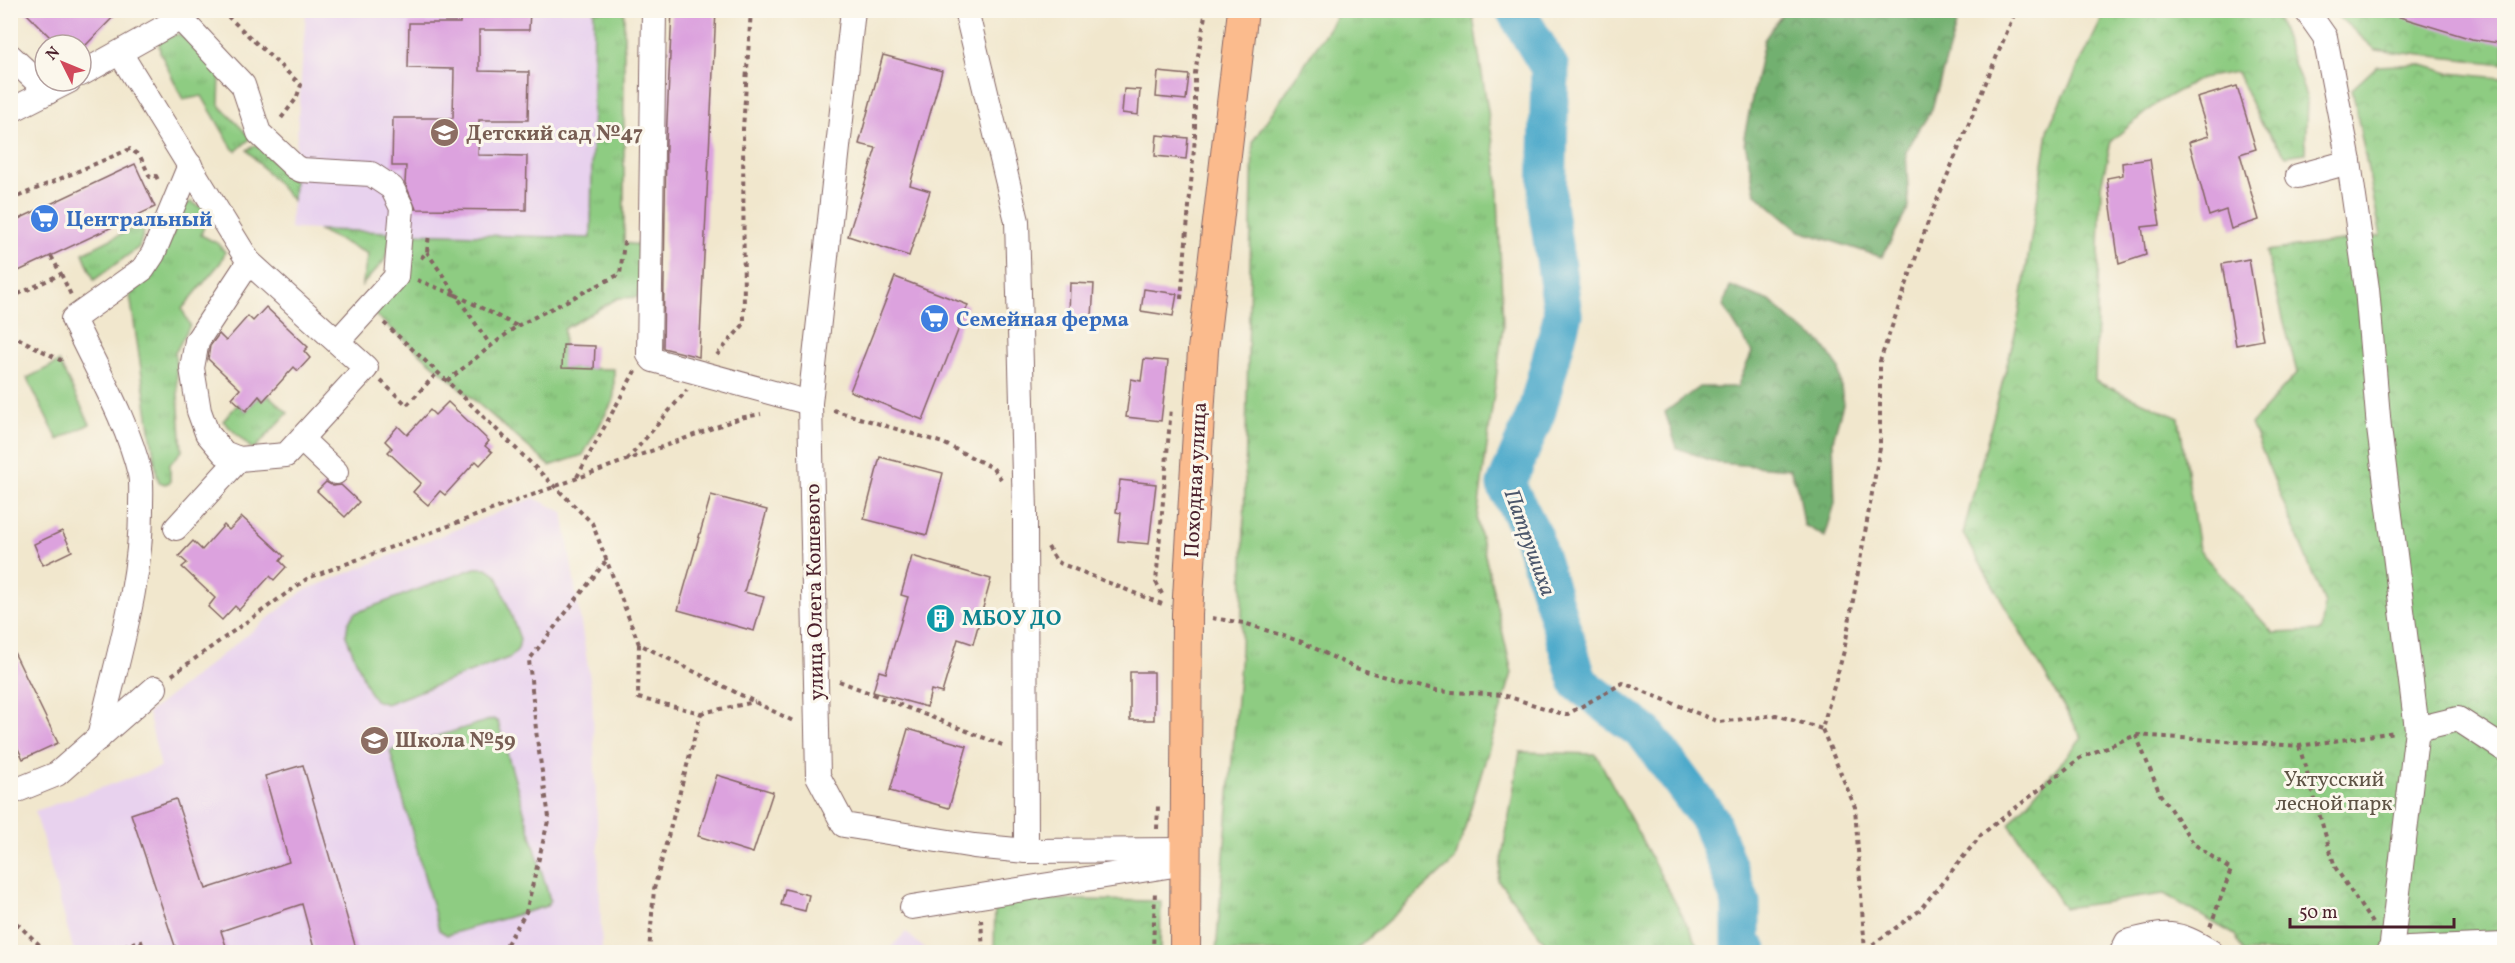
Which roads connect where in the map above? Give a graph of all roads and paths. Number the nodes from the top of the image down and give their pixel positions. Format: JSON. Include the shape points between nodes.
{"nodes":[{"id":1,"x":221,"y":10,"type":"edge"},
{"id":2,"x":654,"y":10,"type":"edge"},
{"id":3,"x":751,"y":10,"type":"edge"},
{"id":4,"x":853,"y":10,"type":"edge"},
{"id":5,"x":966,"y":10,"type":"edge"},
{"id":6,"x":1243,"y":10,"type":"edge"},
{"id":7,"x":2016,"y":10,"type":"edge"},
{"id":8,"x":2306,"y":10,"type":"edge"},
{"id":9,"x":182,"y":14,"type":"edge"},
{"id":10,"x":120,"y":53,"type":"junction"},
{"id":11,"x":10,"y":56,"type":"edge"},
{"id":12,"x":93,"y":68,"type":"edge"},
{"id":13,"x":33,"y":71,"type":"edge"},
{"id":14,"x":46,"y":93,"type":"edge"},
{"id":15,"x":10,"y":111,"type":"edge"},
{"id":16,"x":264,"y":139,"type":"junction"},
{"id":17,"x":2349,"y":162,"type":"junction"},
{"id":18,"x":190,"y":165,"type":"junction"},
{"id":19,"x":2298,"y":176,"type":"dead end"},
{"id":20,"x":160,"y":185,"type":"dead end"},
{"id":21,"x":10,"y":200,"type":"edge"},
{"id":22,"x":650,"y":242,"type":"junction"},
{"id":23,"x":427,"y":252,"type":"dead end"},
{"id":24,"x":51,"y":256,"type":"dead end"},
{"id":25,"x":249,"y":262,"type":"junction"},
{"id":26,"x":416,"y":279,"type":"dead end"},
{"id":27,"x":456,"y":295,"type":"junction"},
{"id":28,"x":10,"y":298,"type":"edge"},
{"id":29,"x":368,"y":308,"type":"junction"},
{"id":30,"x":517,"y":326,"type":"junction"},
{"id":31,"x":10,"y":334,"type":"edge"},
{"id":32,"x":338,"y":341,"type":"junction"},
{"id":33,"x":491,"y":346,"type":"junction"},
{"id":34,"x":60,"y":360,"type":"dead end"},
{"id":35,"x":366,"y":368,"type":"junction"},
{"id":36,"x":438,"y":372,"type":"junction"},
{"id":37,"x":702,"y":372,"type":"junction"},
{"id":38,"x":629,"y":379,"type":"dead end"},
{"id":39,"x":447,"y":381,"type":"junction"},
{"id":40,"x":810,"y":403,"type":"junction"},
{"id":41,"x":770,"y":412,"type":"dead end"},
{"id":42,"x":302,"y":440,"type":"junction"},
{"id":43,"x":238,"y":459,"type":"junction"},
{"id":44,"x":626,"y":460,"type":"junction"},
{"id":45,"x":336,"y":472,"type":"dead end"},
{"id":46,"x":577,"y":478,"type":"junction"},
{"id":47,"x":554,"y":487,"type":"junction"},
{"id":48,"x":1025,"y":511,"type":"junction"},
{"id":49,"x":176,"y":528,"type":"dead end"},
{"id":50,"x":607,"y":561,"type":"junction"},
{"id":51,"x":1187,"y":614,"type":"junction"},
{"id":52,"x":639,"y":644,"type":"junction"},
{"id":53,"x":816,"y":672,"type":"junction"},
{"id":54,"x":154,"y":688,"type":"joint"},
{"id":55,"x":755,"y":702,"type":"junction"},
{"id":56,"x":700,"y":713,"type":"junction"},
{"id":57,"x":1822,"y":729,"type":"junction"},
{"id":58,"x":2417,"y":729,"type":"junction"},
{"id":59,"x":817,"y":733,"type":"junction"},
{"id":60,"x":2136,"y":735,"type":"junction"},
{"id":61,"x":99,"y":738,"type":"junction"},
{"id":62,"x":2299,"y":746,"type":"junction"},
{"id":63,"x":2505,"y":749,"type":"edge"},
{"id":64,"x":1026,"y":754,"type":"junction"},
{"id":65,"x":10,"y":793,"type":"edge"},
{"id":66,"x":1026,"y":851,"type":"junction"},
{"id":67,"x":1186,"y":857,"type":"junction"},
{"id":68,"x":912,"y":907,"type":"dead end"},
{"id":69,"x":10,"y":917,"type":"edge"},
{"id":70,"x":2505,"y":945,"type":"edge"},
{"id":71,"x":2207,"y":950,"type":"edge"},
{"id":72,"x":47,"y":952,"type":"edge"},
{"id":73,"x":97,"y":952,"type":"edge"},
{"id":74,"x":144,"y":952,"type":"edge"},
{"id":75,"x":502,"y":952,"type":"edge"},
{"id":76,"x":649,"y":952,"type":"edge"},
{"id":77,"x":1185,"y":952,"type":"edge"},
{"id":78,"x":1865,"y":952,"type":"edge"},
{"id":79,"x":2122,"y":952,"type":"edge"},
{"id":80,"x":2390,"y":952,"type":"edge"}],
"edges":[{"from":1,"to":16,"type":"path","via":[[301,85],[295,102]]},
{"from":2,"to":22,"type":"street"},
{"from":3,"to":37,"type":"path","via":[[743,129],[744,324]]},
{"from":4,"to":40,"type":"street","name":"улица Олега Кошевого"},
{"from":5,"to":48,"type":"street","via":[[1017,221]]},
{"from":6,"to":51,"type":"main road","name":"Походная улица","via":[[1203,350]]},
{"from":7,"to":57,"type":"path","via":[[1928,222],[1880,361],[1880,448],[1844,651]]},
{"from":8,"to":17,"type":"street","via":[[2325,37]]},
{"from":9,"to":10,"type":"street"},
{"from":9,"to":16,"type":"street","via":[[243,85]]},
{"from":10,"to":12,"type":"street"},
{"from":10,"to":18,"type":"street"},
{"from":11,"to":13,"type":"street"},
{"from":14,"to":15,"type":"street"},
{"from":16,"to":29,"type":"street","via":[[298,169],[371,174],[398,197],[402,208],[396,277]]},
{"from":17,"to":19,"type":"street"},
{"from":17,"to":58,"type":"street"},
{"from":18,"to":25,"type":"street"},
{"from":18,"to":61,"type":"street","via":[[143,269],[73,319],[126,433],[140,476],[141,526],[135,578]]},
{"from":20,"to":21,"type":"path","via":[[156,176],[150,177],[140,156],[130,149]]},
{"from":22,"to":30,"type":"path","via":[[624,243],[620,274]]},
{"from":22,"to":37,"type":"street","via":[[649,355],[653,360]]},
{"from":23,"to":27,"type":"path"},
{"from":24,"to":28,"type":"path","via":[[60,274]]},
{"from":25,"to":32,"type":"street"},
{"from":25,"to":43,"type":"street","via":[[197,341],[192,368],[207,433],[224,453]]},
{"from":26,"to":27,"type":"path"},
{"from":27,"to":30,"type":"path"},
{"from":27,"to":33,"type":"path"},
{"from":29,"to":32,"type":"street"},
{"from":29,"to":36,"type":"path"},
{"from":30,"to":33,"type":"path"},
{"from":31,"to":34,"type":"path"},
{"from":32,"to":35,"type":"street"},
{"from":33,"to":39,"type":"path"},
{"from":35,"to":36,"type":"path","via":[[407,405]]},
{"from":35,"to":42,"type":"street"},
{"from":36,"to":39,"type":"path"},
{"from":37,"to":40,"type":"street"},
{"from":37,"to":44,"type":"path"},
{"from":38,"to":46,"type":"path"},
{"from":39,"to":47,"type":"path"},
{"from":40,"to":48,"type":"path","via":[[943,443],[993,468]]},
{"from":40,"to":53,"type":"street","name":"улица Олега Кошевого"},
{"from":41,"to":44,"type":"path","via":[[740,418]]},
{"from":42,"to":43,"type":"street","via":[[286,455]]},
{"from":42,"to":45,"type":"street"},
{"from":43,"to":49,"type":"street"},
{"from":44,"to":46,"type":"path"},
{"from":46,"to":47,"type":"path"},
{"from":47,"to":50,"type":"path","via":[[592,523]]},
{"from":47,"to":54,"type":"path","via":[[308,578]]},
{"from":48,"to":51,"type":"path","via":[[1058,561]]},
{"from":48,"to":64,"type":"street"},
{"from":50,"to":52,"type":"path"},
{"from":50,"to":75,"type":"path","via":[[529,660],[549,817],[526,912]]},
{"from":51,"to":57,"type":"path","via":[[1244,623],[1302,642],[1354,668],[1435,691],[1503,695],[1566,715],[1623,683],[1719,722],[1776,715]]},
{"from":51,"to":67,"type":"main road","name":"Походная улица"},
{"from":52,"to":55,"type":"path"},
{"from":52,"to":56,"type":"path","via":[[638,698]]},
{"from":53,"to":59,"type":"street","name":"улица Олега Кошевого"},
{"from":53,"to":64,"type":"path"},
{"from":54,"to":61,"type":"street"},
{"from":55,"to":56,"type":"path"},
{"from":55,"to":59,"type":"path"},
{"from":56,"to":76,"type":"path","via":[[654,889]]},
{"from":57,"to":78,"type":"path","via":[[1855,807]]},
{"from":58,"to":62,"type":"path"},
{"from":58,"to":63,"type":"street","via":[[2458,719]]},
{"from":58,"to":80,"type":"street"},
{"from":59,"to":66,"type":"street","name":"улица Олега Кошевого","via":[[818,777],[844,825]]},
{"from":60,"to":62,"type":"path"},
{"from":60,"to":71,"type":"path","via":[[2160,794],[2194,844],[2231,870]]},
{"from":60,"to":78,"type":"path","via":[[2080,758],[1982,834],[1920,911]]},
{"from":61,"to":65,"type":"street","via":[[57,774]]},
{"from":62,"to":80,"type":"path","via":[[2335,867]]},
{"from":64,"to":66,"type":"street"},
{"from":66,"to":67,"type":"street","name":"улица Олега Кошевого"},
{"from":67,"to":68,"type":"street"},
{"from":67,"to":77,"type":"main road","name":"Походная улица"},
{"from":69,"to":72,"type":"path"},
{"from":70,"to":80,"type":"street"},
{"from":71,"to":79,"type":"street","via":[[2189,938],[2162,933],[2127,942]]},
{"from":73,"to":74,"type":"path","via":[[141,941]]}]}
